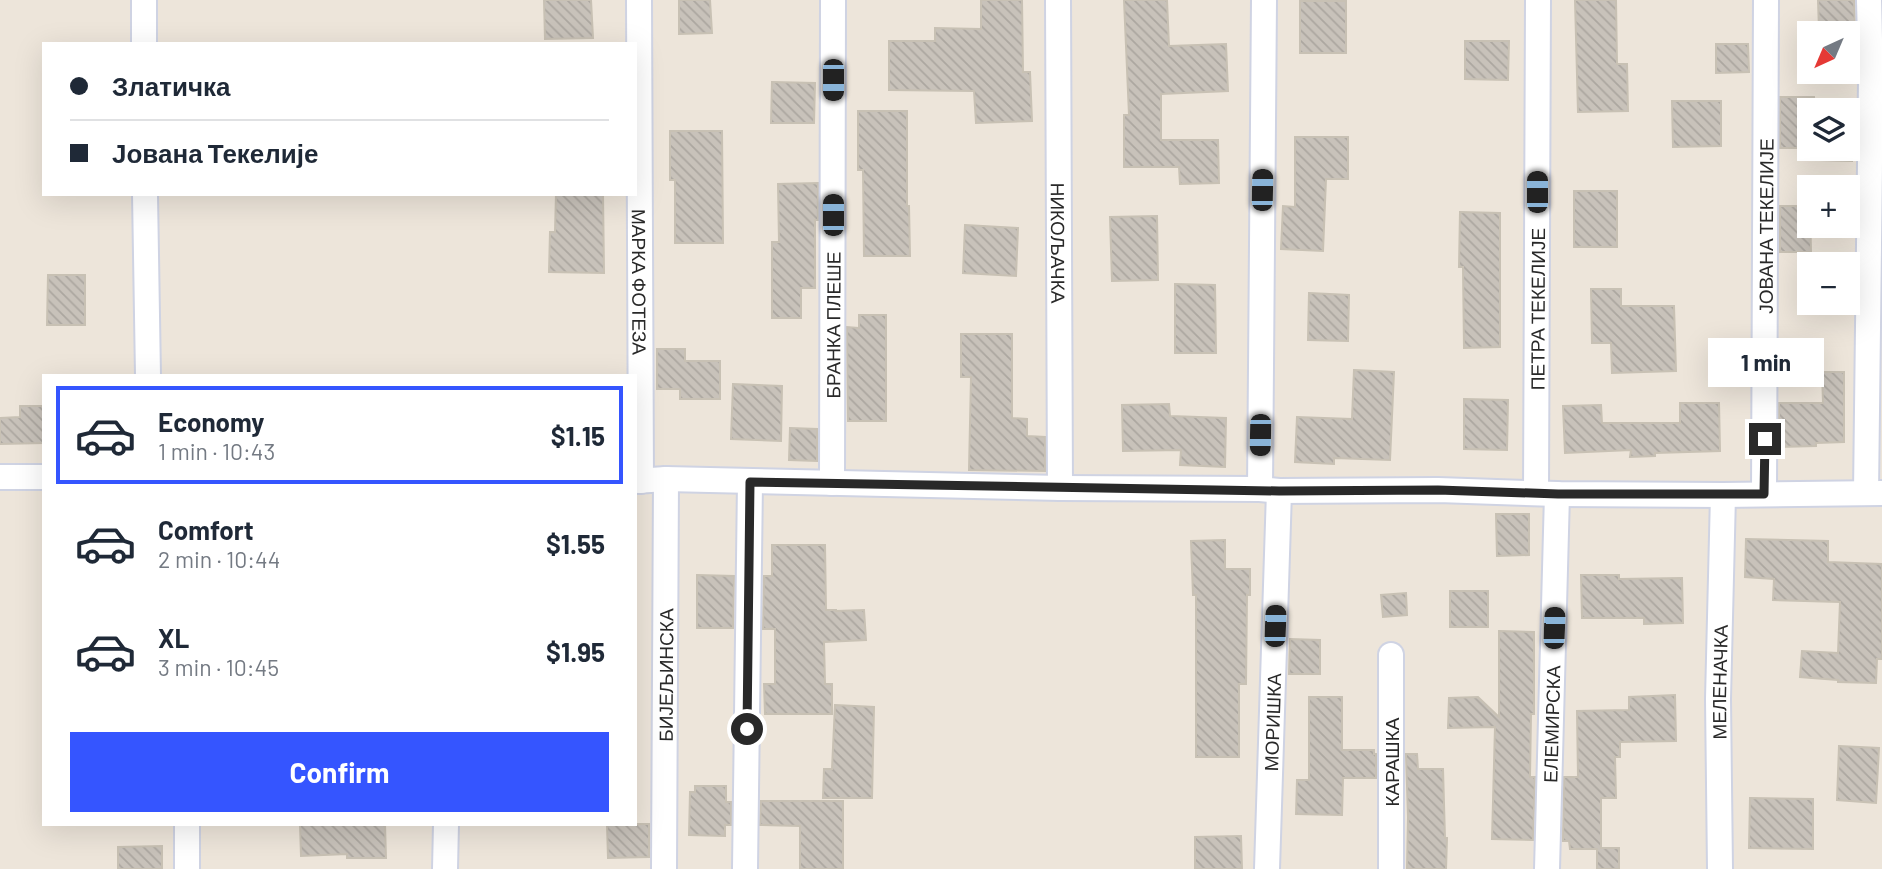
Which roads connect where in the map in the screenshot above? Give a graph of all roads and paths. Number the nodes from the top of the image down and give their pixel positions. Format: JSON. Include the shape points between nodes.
{"nodes":[{"id":1,"x":144,"y":0,"type":"edge"},
{"id":2,"x":639,"y":0,"type":"edge"},
{"id":3,"x":833,"y":0,"type":"edge"},
{"id":4,"x":1058,"y":0,"type":"edge"},
{"id":5,"x":1264,"y":0,"type":"edge"},
{"id":6,"x":1538,"y":0,"type":"edge"},
{"id":7,"x":1766,"y":0,"type":"edge"},
{"id":8,"x":1869,"y":0,"type":"edge"},
{"id":9,"x":144,"y":42,"type":"edge"},
{"id":10,"x":145,"y":196,"type":"edge"},
{"id":11,"x":148,"y":374,"type":"edge"},
{"id":12,"x":0,"y":477,"type":"edge"},
{"id":13,"x":42,"y":477,"type":"edge"},
{"id":14,"x":666,"y":479,"type":"junction"},
{"id":15,"x":638,"y":481,"type":"edge"},
{"id":16,"x":750,"y":482,"type":"junction"},
{"id":17,"x":832,"y":483,"type":"junction"},
{"id":18,"x":1060,"y":488,"type":"junction"},
{"id":19,"x":1269,"y":490,"type":"junction"},
{"id":20,"x":1874,"y":493,"type":"edge"},
{"id":21,"x":1547,"y":494,"type":"junction"},
{"id":22,"x":1764,"y":494,"type":"junction"},
{"id":23,"x":1723,"y":495,"type":"junction"},
{"id":24,"x":1391,"y":655,"type":"dead end"},
{"id":25,"x":187,"y":826,"type":"edge"},
{"id":26,"x":446,"y":826,"type":"edge"},
{"id":27,"x":187,"y":869,"type":"edge"},
{"id":28,"x":445,"y":869,"type":"edge"},
{"id":29,"x":664,"y":869,"type":"edge"},
{"id":30,"x":745,"y":869,"type":"edge"},
{"id":31,"x":1267,"y":869,"type":"edge"},
{"id":32,"x":1391,"y":869,"type":"edge"},
{"id":33,"x":1547,"y":869,"type":"edge"},
{"id":34,"x":1720,"y":869,"type":"edge"}],
"edges":[{"from":1,"to":9,"type":"street"},
{"from":2,"to":15,"type":"street","name":"МАРКА ФОТЕЗА"},
{"from":3,"to":17,"type":"street","name":"БРАНКА ПЛЕШЕ"},
{"from":4,"to":18,"type":"street","name":"НИКОЉАЧКА"},
{"from":5,"to":19,"type":"street","name":"МОРИШКА"},
{"from":6,"to":21,"type":"street","name":"ПЕТРА ТЕКЕЛИЈЕ"},
{"from":7,"to":22,"type":"street","name":"ЈОВАНА ТЕКЕЛИЈЕ"},
{"from":8,"to":20,"type":"street"},
{"from":10,"to":11,"type":"street"},
{"from":12,"to":13,"type":"street"},
{"from":14,"to":15,"type":"street"},
{"from":14,"to":16,"type":"street"},
{"from":14,"to":29,"type":"street","name":"БИЈЕЉИНСКА"},
{"from":16,"to":17,"type":"street"},
{"from":16,"to":30,"type":"street"},
{"from":17,"to":18,"type":"street"},
{"from":18,"to":19,"type":"street"},
{"from":19,"to":21,"type":"street"},
{"from":19,"to":31,"type":"street","name":"МОРИШКА"},
{"from":20,"to":22,"type":"street"},
{"from":21,"to":23,"type":"street"},
{"from":21,"to":33,"type":"street","name":"ЕЛЕМИРСКА"},
{"from":22,"to":23,"type":"street"},
{"from":23,"to":34,"type":"street","name":"МЕЛЕНАЧКА"},
{"from":24,"to":32,"type":"street","name":"КАРАШКА"},
{"from":25,"to":27,"type":"street"},
{"from":26,"to":28,"type":"street"}]}
